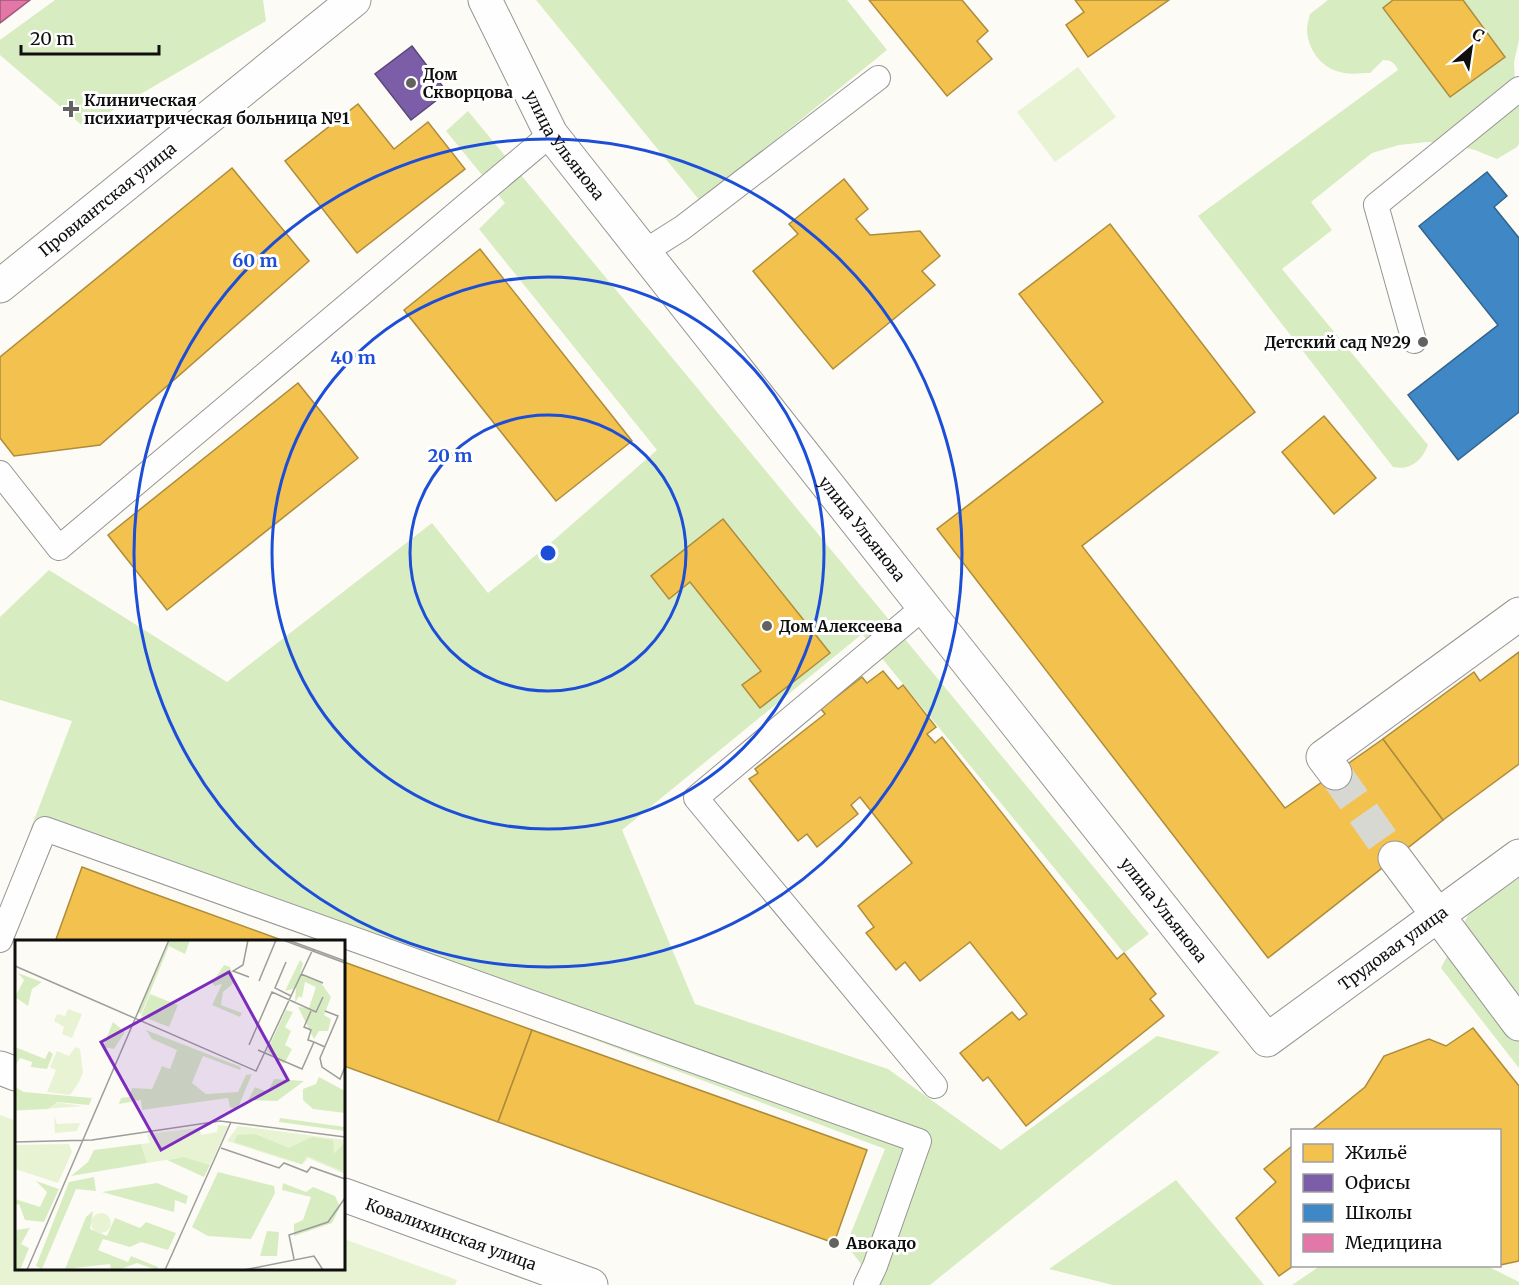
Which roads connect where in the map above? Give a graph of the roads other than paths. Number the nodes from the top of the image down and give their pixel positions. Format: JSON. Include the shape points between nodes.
{"nodes":[{"id":1,"x":354,"y":0,"type":"edge"},
{"id":2,"x":485,"y":0,"type":"edge"},
{"id":3,"x":878,"y":78,"type":"dead end"},
{"id":4,"x":1519,"y":89,"type":"edge"},
{"id":5,"x":551,"y":134,"type":"junction"},
{"id":6,"x":644,"y":252,"type":"junction"},
{"id":7,"x":0,"y":286,"type":"edge"},
{"id":8,"x":1414,"y":341,"type":"dead end"},
{"id":9,"x":0,"y":473,"type":"edge"},
{"id":10,"x":924,"y":607,"type":"junction"},
{"id":11,"x":1519,"y":614,"type":"edge"},
{"id":12,"x":1335,"y":773,"type":"tunnel mouth"},
{"id":13,"x":1519,"y":856,"type":"edge"},
{"id":14,"x":1395,"y":858,"type":"tunnel mouth"},
{"id":15,"x":1438,"y":915,"type":"junction"},
{"id":16,"x":0,"y":940,"type":"edge"},
{"id":17,"x":1519,"y":1024,"type":"edge"},
{"id":18,"x":1267,"y":1040,"type":"joint"},
{"id":19,"x":0,"y":1068,"type":"edge"},
{"id":20,"x":15,"y":1074,"type":"edge"},
{"id":21,"x":935,"y":1086,"type":"dead end"},
{"id":22,"x":345,"y":1195,"type":"edge"},
{"id":23,"x":591,"y":1285,"type":"edge"},
{"id":24,"x":866,"y":1285,"type":"edge"}],
"edges":[{"from":1,"to":7,"type":"street","name":"Провиантская улица"},
{"from":2,"to":5,"type":"street","name":"улица Ульянова"},
{"from":3,"to":6,"type":"lane","via":[[682,228]]},
{"from":4,"to":8,"type":"lane","via":[[1376,205]]},
{"from":5,"to":6,"type":"street","name":"улица Ульянова"},
{"from":5,"to":9,"type":"lane","via":[[59,548]]},
{"from":6,"to":10,"type":"street","name":"улица Ульянова"},
{"from":10,"to":18,"type":"street","name":"улица Ульянова"},
{"from":10,"to":21,"type":"lane","via":[[696,798]]},
{"from":11,"to":12,"type":"street","via":[[1323,757]]},
{"from":13,"to":15,"type":"street","name":"Трудовая улица"},
{"from":14,"to":15,"type":"street"},
{"from":15,"to":17,"type":"street"},
{"from":15,"to":18,"type":"street","name":"Трудовая улица"},
{"from":16,"to":24,"type":"lane","via":[[45,829],[919,1141]]},
{"from":19,"to":20,"type":"street"},
{"from":22,"to":23,"type":"street","name":"Ковалихинская улица"}]}
